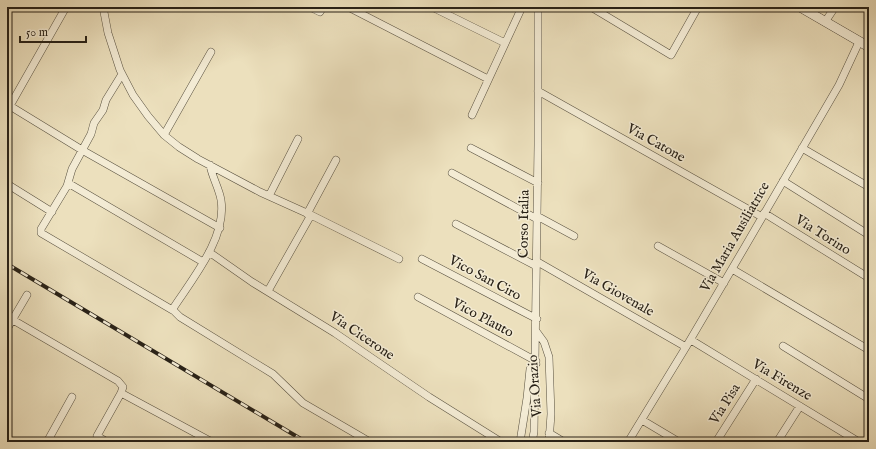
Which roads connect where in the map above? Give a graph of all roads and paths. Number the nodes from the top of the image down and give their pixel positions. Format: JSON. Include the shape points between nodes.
{"nodes":[{"id":1,"x":66,"y":7,"type":"edge"},
{"id":2,"x":103,"y":7,"type":"edge"},
{"id":3,"x":310,"y":7,"type":"edge"},
{"id":4,"x":323,"y":7,"type":"edge"},
{"id":5,"x":348,"y":7,"type":"edge"},
{"id":6,"x":432,"y":7,"type":"edge"},
{"id":7,"x":522,"y":7,"type":"edge"},
{"id":8,"x":538,"y":7,"type":"edge"},
{"id":9,"x":591,"y":7,"type":"edge"},
{"id":10,"x":698,"y":7,"type":"edge"},
{"id":11,"x":800,"y":7,"type":"edge"},
{"id":12,"x":835,"y":7,"type":"edge"},
{"id":13,"x":825,"y":22,"type":"junction"},
{"id":14,"x":860,"y":42,"type":"junction"},
{"id":15,"x":505,"y":43,"type":"junction"},
{"id":16,"x":869,"y":47,"type":"edge"},
{"id":17,"x":211,"y":52,"type":"dead end"},
{"id":18,"x":122,"y":74,"type":"junction"},
{"id":19,"x":488,"y":79,"type":"junction"},
{"id":20,"x":538,"y":91,"type":"junction"},
{"id":21,"x":8,"y":109,"type":"edge"},
{"id":22,"x":472,"y":115,"type":"dead end"},
{"id":23,"x":164,"y":135,"type":"junction"},
{"id":24,"x":298,"y":138,"type":"dead end"},
{"id":25,"x":471,"y":148,"type":"dead end"},
{"id":26,"x":802,"y":148,"type":"junction"},
{"id":27,"x":82,"y":150,"type":"junction"},
{"id":28,"x":336,"y":160,"type":"dead end"},
{"id":29,"x":210,"y":165,"type":"junction"},
{"id":30,"x":452,"y":173,"type":"dead end"},
{"id":31,"x":783,"y":181,"type":"junction"},
{"id":32,"x":68,"y":183,"type":"junction"},
{"id":33,"x":538,"y":183,"type":"junction"},
{"id":34,"x":7,"y":184,"type":"edge"},
{"id":35,"x":869,"y":187,"type":"edge"},
{"id":36,"x":268,"y":196,"type":"junction"},
{"id":37,"x":52,"y":212,"type":"junction"},
{"id":38,"x":309,"y":215,"type":"junction"},
{"id":39,"x":763,"y":215,"type":"junction"},
{"id":40,"x":537,"y":217,"type":"junction"},
{"id":41,"x":456,"y":224,"type":"dead end"},
{"id":42,"x":220,"y":228,"type":"junction"},
{"id":43,"x":869,"y":235,"type":"edge"},
{"id":44,"x":574,"y":236,"type":"dead end"},
{"id":45,"x":658,"y":246,"type":"dead end"},
{"id":46,"x":209,"y":252,"type":"junction"},
{"id":47,"x":422,"y":259,"type":"dead end"},
{"id":48,"x":400,"y":260,"type":"dead end"},
{"id":49,"x":203,"y":262,"type":"junction"},
{"id":50,"x":536,"y":264,"type":"junction"},
{"id":51,"x":732,"y":269,"type":"junction"},
{"id":52,"x":869,"y":278,"type":"edge"},
{"id":53,"x":724,"y":283,"type":"junction"},
{"id":54,"x":268,"y":290,"type":"junction"},
{"id":55,"x":27,"y":295,"type":"dead end"},
{"id":56,"x":418,"y":297,"type":"dead end"},
{"id":57,"x":172,"y":310,"type":"junction"},
{"id":58,"x":536,"y":319,"type":"junction"},
{"id":59,"x":13,"y":320,"type":"junction"},
{"id":60,"x":7,"y":329,"type":"edge"},
{"id":61,"x":536,"y":331,"type":"junction"},
{"id":62,"x":691,"y":340,"type":"junction"},
{"id":63,"x":783,"y":346,"type":"dead end"},
{"id":64,"x":686,"y":347,"type":"junction"},
{"id":65,"x":869,"y":350,"type":"edge"},
{"id":66,"x":536,"y":363,"type":"junction"},
{"id":67,"x":756,"y":379,"type":"junction"},
{"id":68,"x":122,"y":390,"type":"junction"},
{"id":69,"x":72,"y":397,"type":"dead end"},
{"id":70,"x":869,"y":399,"type":"edge"},
{"id":71,"x":800,"y":406,"type":"junction"},
{"id":72,"x":642,"y":420,"type":"junction"},
{"id":73,"x":550,"y":433,"type":"junction"},
{"id":74,"x":47,"y":442,"type":"edge"},
{"id":75,"x":107,"y":442,"type":"edge"},
{"id":76,"x":212,"y":442,"type":"edge"},
{"id":77,"x":370,"y":442,"type":"edge"},
{"id":78,"x":501,"y":442,"type":"edge"},
{"id":79,"x":520,"y":442,"type":"edge"},
{"id":80,"x":532,"y":442,"type":"edge"},
{"id":81,"x":548,"y":442,"type":"edge"},
{"id":82,"x":564,"y":442,"type":"edge"},
{"id":83,"x":628,"y":442,"type":"edge"},
{"id":84,"x":679,"y":442,"type":"edge"},
{"id":85,"x":716,"y":442,"type":"edge"},
{"id":86,"x":777,"y":442,"type":"edge"},
{"id":87,"x":859,"y":442,"type":"edge"}],
"edges":[{"from":1,"to":21,"type":"street"},
{"from":2,"to":18,"type":"street","via":[[108,33]]},
{"from":3,"to":4,"type":"street","via":[[320,12]]},
{"from":5,"to":19,"type":"street"},
{"from":6,"to":15,"type":"street"},
{"from":7,"to":15,"type":"street"},
{"from":8,"to":20,"type":"street","name":"Corso Italia"},
{"from":9,"to":10,"type":"street","via":[[671,55]]},
{"from":11,"to":13,"type":"street"},
{"from":12,"to":13,"type":"street"},
{"from":13,"to":14,"type":"street"},
{"from":14,"to":16,"type":"street"},
{"from":14,"to":26,"type":"street","name":"Via Maria Ausiliatrice","via":[[839,85]]},
{"from":15,"to":19,"type":"street"},
{"from":17,"to":23,"type":"street"},
{"from":18,"to":23,"type":"street","via":[[148,116]]},
{"from":18,"to":27,"type":"street","via":[[106,100]]},
{"from":19,"to":22,"type":"street"},
{"from":20,"to":33,"type":"street","name":"Corso Italia"},
{"from":20,"to":39,"type":"street","name":"Via Catone"},
{"from":21,"to":27,"type":"street"},
{"from":23,"to":29,"type":"street"},
{"from":24,"to":36,"type":"street"},
{"from":25,"to":33,"type":"street"},
{"from":26,"to":31,"type":"street","name":"Via Maria Ausiliatrice"},
{"from":26,"to":35,"type":"street"},
{"from":27,"to":32,"type":"street"},
{"from":27,"to":42,"type":"street"},
{"from":28,"to":38,"type":"street"},
{"from":29,"to":36,"type":"street"},
{"from":29,"to":42,"type":"street","via":[[221,200]]},
{"from":30,"to":40,"type":"street"},
{"from":31,"to":39,"type":"street","name":"Via Maria Ausiliatrice"},
{"from":31,"to":43,"type":"street"},
{"from":32,"to":37,"type":"street"},
{"from":32,"to":49,"type":"street"},
{"from":33,"to":40,"type":"street","name":"Corso Italia"},
{"from":34,"to":37,"type":"street"},
{"from":36,"to":38,"type":"street"},
{"from":37,"to":57,"type":"street","via":[[41,229],[41,234]]},
{"from":38,"to":48,"type":"street"},
{"from":38,"to":54,"type":"street"},
{"from":39,"to":51,"type":"street","name":"Via Maria Ausiliatrice"},
{"from":39,"to":52,"type":"street","name":"Via Torino"},
{"from":40,"to":44,"type":"street"},
{"from":40,"to":50,"type":"street","name":"Corso Italia"},
{"from":41,"to":50,"type":"street","name":"Via Giovenale"},
{"from":42,"to":46,"type":"street"},
{"from":45,"to":53,"type":"street"},
{"from":46,"to":49,"type":"street"},
{"from":46,"to":54,"type":"street","name":"Via Cicerone"},
{"from":47,"to":58,"type":"street","name":"Vico San Ciro"},
{"from":49,"to":57,"type":"street"},
{"from":50,"to":58,"type":"street","name":"Corso Italia"},
{"from":50,"to":64,"type":"street","name":"Via Giovenale"},
{"from":51,"to":53,"type":"street","name":"Via Maria Ausiliatrice"},
{"from":51,"to":65,"type":"street"},
{"from":53,"to":62,"type":"street","name":"Via Maria Ausiliatrice"},
{"from":54,"to":78,"type":"street","name":"Via Cicerone"},
{"from":55,"to":59,"type":"street"},
{"from":56,"to":66,"type":"street","name":"Vico Plauto"},
{"from":57,"to":77,"type":"street","via":[[273,374],[303,402]]},
{"from":58,"to":61,"type":"street","name":"Corso Italia"},
{"from":59,"to":60,"type":"street"},
{"from":59,"to":68,"type":"street","via":[[118,381]]},
{"from":61,"to":66,"type":"street","name":"Corso Italia"},
{"from":61,"to":73,"type":"street","name":"Via Orazio","via":[[544,342],[548,357]]},
{"from":62,"to":64,"type":"street","name":"Via Maria Ausiliatrice"},
{"from":62,"to":67,"type":"street","name":"Via Firenze"},
{"from":63,"to":70,"type":"street"},
{"from":64,"to":72,"type":"street","name":"Via Maria Ausiliatrice"},
{"from":66,"to":79,"type":"street","via":[[530,369]]},
{"from":66,"to":80,"type":"street","name":"Corso Italia"},
{"from":67,"to":71,"type":"street","name":"Via Firenze"},
{"from":67,"to":85,"type":"street","name":"Via Pisa"},
{"from":68,"to":75,"type":"street","via":[[97,436]]},
{"from":68,"to":76,"type":"street"},
{"from":69,"to":74,"type":"street"},
{"from":71,"to":86,"type":"street"},
{"from":71,"to":87,"type":"street","name":"Via Firenze"},
{"from":72,"to":83,"type":"street","name":"Via Maria Ausiliatrice"},
{"from":72,"to":84,"type":"street"},
{"from":73,"to":81,"type":"street","name":"Via Orazio"},
{"from":73,"to":82,"type":"street"}]}
